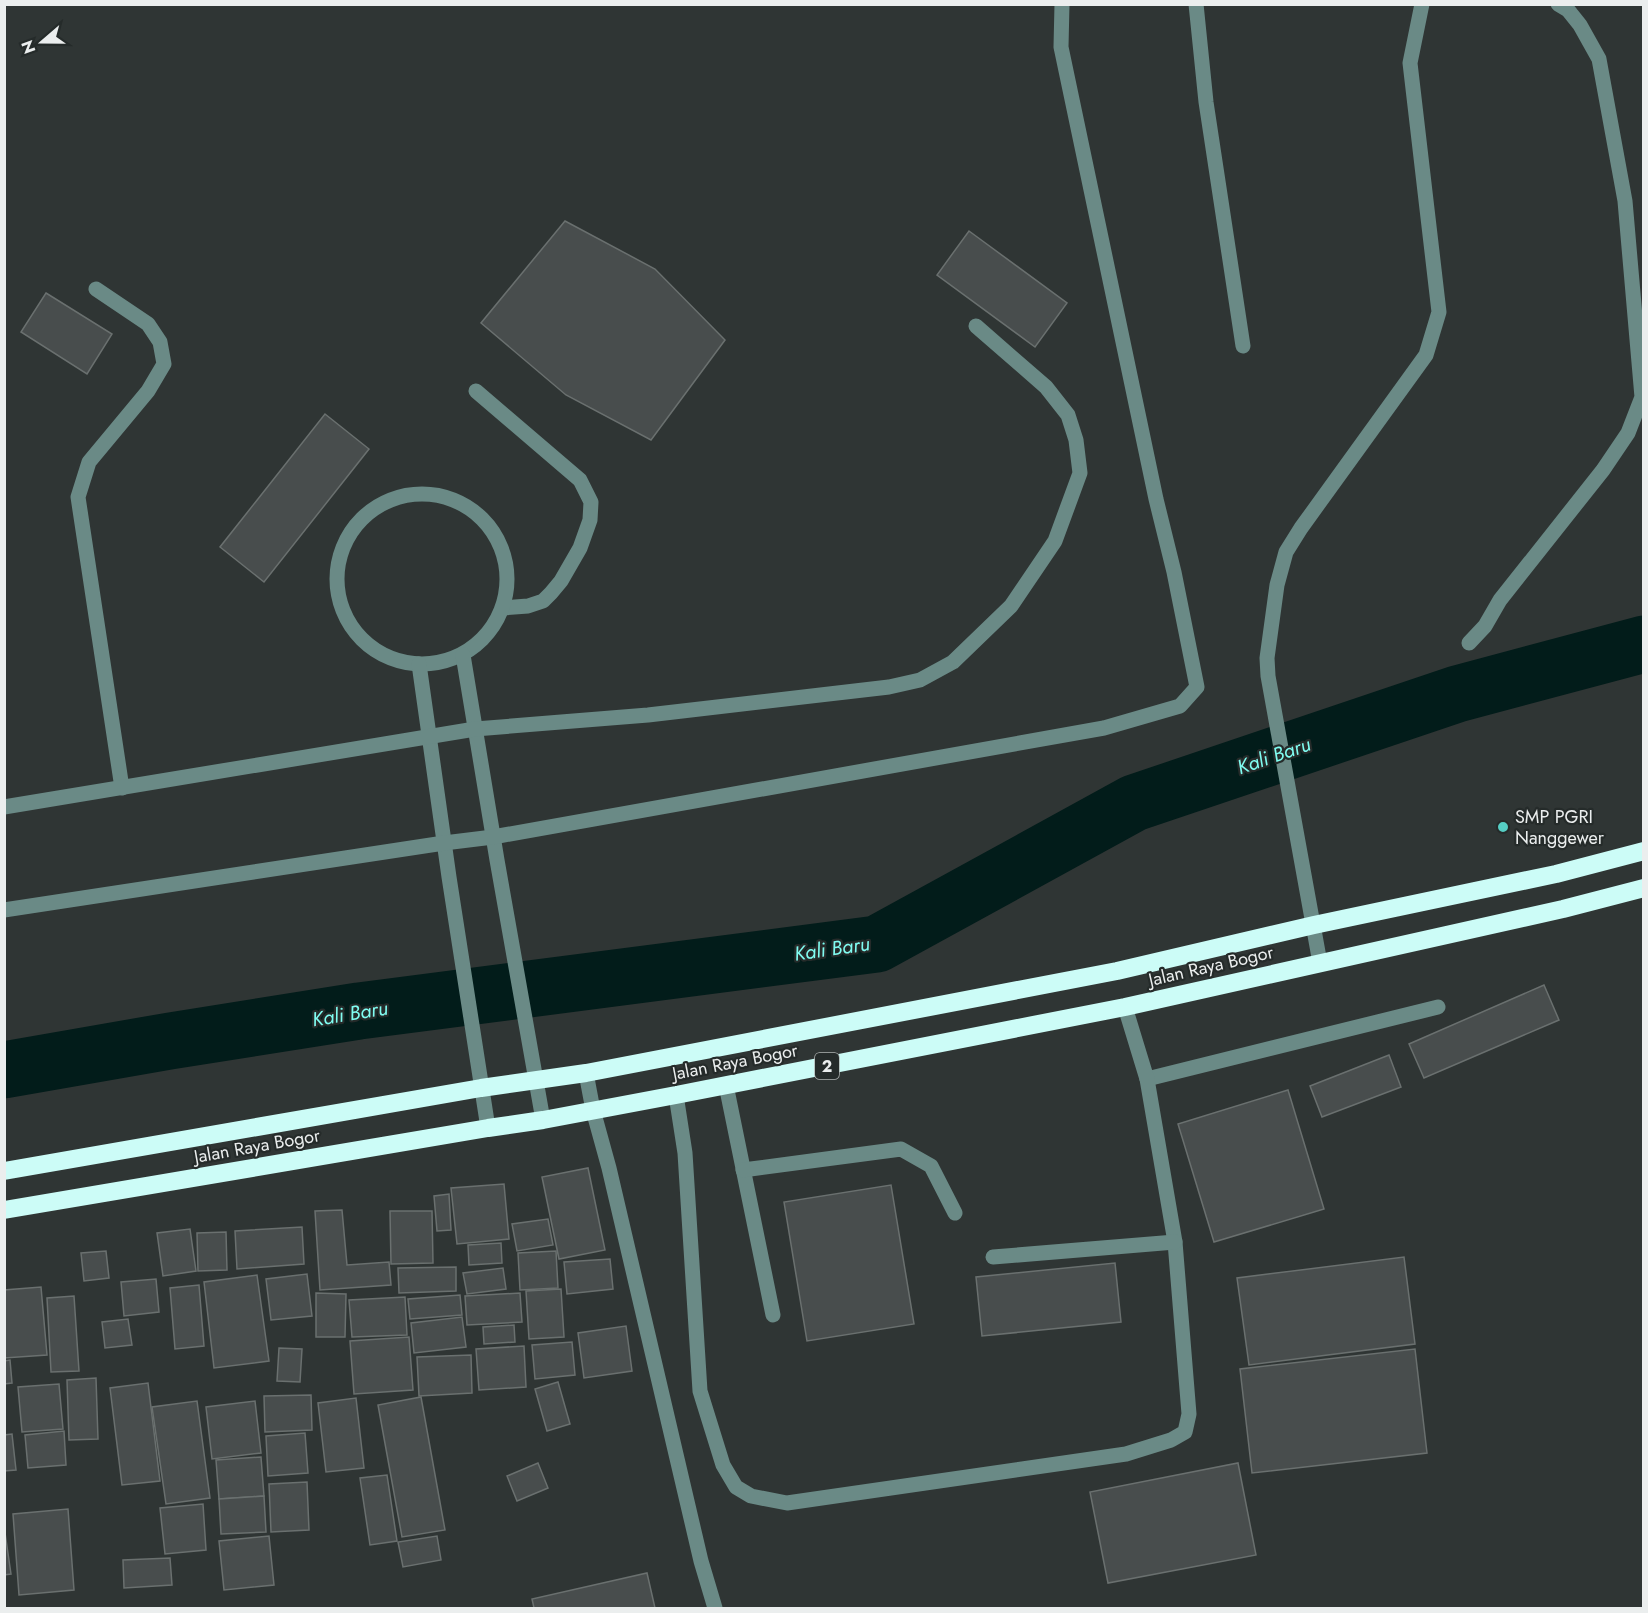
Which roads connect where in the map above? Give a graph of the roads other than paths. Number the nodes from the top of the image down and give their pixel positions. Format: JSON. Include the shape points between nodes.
{"nodes":[{"id":1,"x":1062,"y":4,"type":"edge"},
{"id":2,"x":1196,"y":4,"type":"edge"},
{"id":3,"x":1422,"y":4,"type":"edge"},
{"id":4,"x":1558,"y":4,"type":"edge"},
{"id":5,"x":96,"y":289,"type":"dead end"},
{"id":6,"x":976,"y":326,"type":"dead end"},
{"id":7,"x":1243,"y":346,"type":"dead end"},
{"id":8,"x":476,"y":391,"type":"dead end"},
{"id":9,"x":503,"y":609,"type":"junction"},
{"id":10,"x":1469,"y":643,"type":"dead end"},
{"id":11,"x":463,"y":655,"type":"junction"},
{"id":12,"x":419,"y":664,"type":"junction"},
{"id":13,"x":475,"y":729,"type":"junction"},
{"id":14,"x":430,"y":736,"type":"junction"},
{"id":15,"x":122,"y":788,"type":"junction"},
{"id":16,"x":4,"y":807,"type":"edge"},
{"id":17,"x":493,"y":837,"type":"junction"},
{"id":18,"x":444,"y":843,"type":"junction"},
{"id":19,"x":1644,"y":851,"type":"edge"},
{"id":20,"x":1644,"y":888,"type":"edge"},
{"id":21,"x":4,"y":910,"type":"edge"},
{"id":22,"x":1314,"y":925,"type":"junction"},
{"id":23,"x":1320,"y":963,"type":"junction"},
{"id":24,"x":1125,"y":1007,"type":"junction"},
{"id":25,"x":1437,"y":1007,"type":"dead end"},
{"id":26,"x":586,"y":1072,"type":"junction"},
{"id":27,"x":1147,"y":1079,"type":"junction"},
{"id":28,"x":536,"y":1080,"type":"junction"},
{"id":29,"x":726,"y":1085,"type":"junction"},
{"id":30,"x":481,"y":1088,"type":"junction"},
{"id":31,"x":676,"y":1095,"type":"junction"},
{"id":32,"x":593,"y":1110,"type":"junction"},
{"id":33,"x":543,"y":1120,"type":"junction"},
{"id":34,"x":488,"y":1128,"type":"junction"},
{"id":35,"x":743,"y":1170,"type":"junction"},
{"id":36,"x":4,"y":1172,"type":"edge"},
{"id":37,"x":4,"y":1210,"type":"edge"},
{"id":38,"x":955,"y":1213,"type":"dead end"},
{"id":39,"x":1175,"y":1242,"type":"junction"},
{"id":40,"x":993,"y":1257,"type":"dead end"},
{"id":41,"x":773,"y":1315,"type":"dead end"},
{"id":42,"x":715,"y":1608,"type":"edge"}],
"edges":[{"from":1,"to":17,"type":"street","via":[[1061,46],[1197,687],[1180,706],[1104,728]]},
{"from":2,"to":7,"type":"street","via":[[1206,102]]},
{"from":3,"to":22,"type":"street","via":[[1410,63],[1439,312],[1426,355],[1286,552],[1277,585],[1267,658]]},
{"from":4,"to":10,"type":"street","via":[[1580,25],[1599,59],[1625,201],[1642,397],[1628,433],[1604,470]]},
{"from":5,"to":15,"type":"street","via":[[148,324],[160,342],[164,364],[148,391],[89,462],[78,497]]},
{"from":6,"to":13,"type":"street","via":[[1046,387],[1068,415],[1080,473],[1049,550],[1011,606],[953,662],[920,680],[889,687],[648,715]]},
{"from":8,"to":9,"type":"street","via":[[580,480],[591,502],[590,520],[580,548],[556,587],[543,601]]},
{"from":9,"to":11,"type":"street","via":[[487,636]]},
{"from":9,"to":12,"type":"street","via":[[508,572],[496,536],[472,509],[438,494],[401,495],[368,512],[345,540],[336,576],[343,613],[364,643],[396,661]]},
{"from":11,"to":12,"type":"street"},
{"from":11,"to":13,"type":"street"},
{"from":12,"to":14,"type":"street"},
{"from":13,"to":14,"type":"street"},
{"from":13,"to":17,"type":"street"},
{"from":14,"to":15,"type":"street"},
{"from":14,"to":18,"type":"street"},
{"from":15,"to":16,"type":"street"},
{"from":17,"to":18,"type":"street"},
{"from":17,"to":28,"type":"street"},
{"from":18,"to":21,"type":"street"},
{"from":18,"to":30,"type":"street"},
{"from":19,"to":22,"type":"highway","name":"Jalan Raya Bogor","number":"2","via":[[1556,874]]},
{"from":20,"to":23,"type":"highway","name":"Jalan Raya Bogor","number":"2"},
{"from":22,"to":23,"type":"street"},
{"from":22,"to":26,"type":"highway","name":"Jalan Raya Bogor","number":"2","via":[[1117,970]]},
{"from":23,"to":24,"type":"highway","name":"Jalan Raya Bogor","number":"2"},
{"from":24,"to":27,"type":"street"},
{"from":24,"to":29,"type":"highway","name":"Jalan Raya Bogor","number":"2"},
{"from":25,"to":27,"type":"street"},
{"from":26,"to":28,"type":"highway","name":"Jalan Raya Bogor","number":"2"},
{"from":26,"to":32,"type":"street"},
{"from":27,"to":39,"type":"street"},
{"from":28,"to":30,"type":"highway","name":"Jalan Raya Bogor","number":"2"},
{"from":28,"to":33,"type":"street"},
{"from":29,"to":31,"type":"highway","name":"Jalan Raya Bogor","number":"2"},
{"from":29,"to":35,"type":"street"},
{"from":30,"to":34,"type":"street"},
{"from":30,"to":36,"type":"highway","name":"Jalan Raya Bogor","number":"2"},
{"from":31,"to":32,"type":"highway","name":"Jalan Raya Bogor","number":"2"},
{"from":31,"to":39,"type":"street","via":[[685,1153],[700,1391],[723,1465],[736,1486],[751,1496],[787,1503],[1126,1454],[1172,1440],[1185,1432],[1189,1414]]},
{"from":32,"to":33,"type":"highway","name":"Jalan Raya Bogor","number":"2"},
{"from":32,"to":42,"type":"street"},
{"from":33,"to":34,"type":"highway","name":"Jalan Raya Bogor","number":"2"},
{"from":34,"to":37,"type":"highway","name":"Jalan Raya Bogor","number":"2"},
{"from":35,"to":38,"type":"street","via":[[901,1149],[931,1166]]},
{"from":35,"to":41,"type":"street"},
{"from":39,"to":40,"type":"street"}]}
